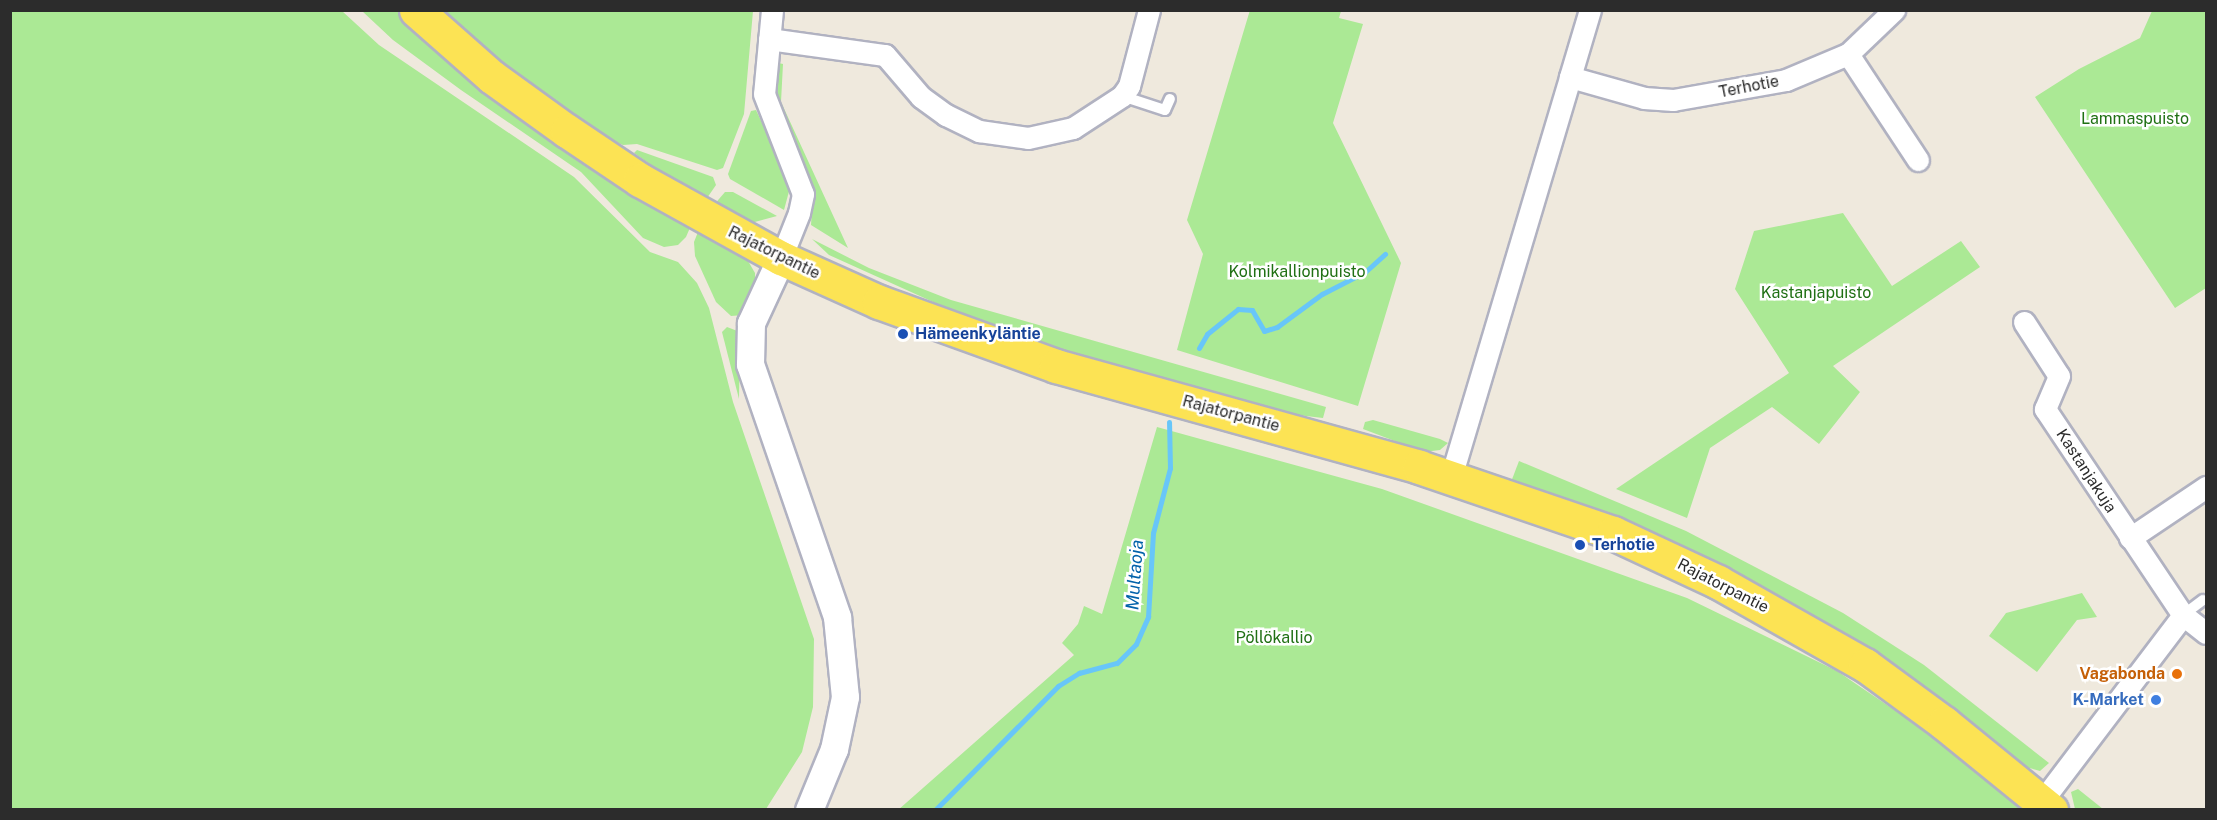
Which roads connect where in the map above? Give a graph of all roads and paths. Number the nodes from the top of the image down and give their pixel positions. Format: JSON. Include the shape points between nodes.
{"nodes":[{"id":1,"x":416,"y":10,"type":"edge"},
{"id":2,"x":772,"y":10,"type":"edge"},
{"id":3,"x":1149,"y":10,"type":"edge"},
{"id":4,"x":1590,"y":10,"type":"edge"},
{"id":5,"x":1893,"y":10,"type":"edge"},
{"id":6,"x":769,"y":39,"type":"junction"},
{"id":7,"x":1848,"y":54,"type":"junction"},
{"id":8,"x":1570,"y":76,"type":"junction"},
{"id":9,"x":1122,"y":96,"type":"junction"},
{"id":10,"x":1170,"y":99,"type":"dead end"},
{"id":11,"x":1918,"y":160,"type":"dead end"},
{"id":12,"x":781,"y":258,"type":"junction"},
{"id":13,"x":2024,"y":322,"type":"dead end"},
{"id":14,"x":1451,"y":477,"type":"junction"},
{"id":15,"x":2206,"y":487,"type":"edge"},
{"id":16,"x":2130,"y":538,"type":"junction"},
{"id":17,"x":2204,"y":600,"type":"dead end"},
{"id":18,"x":2183,"y":615,"type":"junction"},
{"id":19,"x":2206,"y":633,"type":"edge"},
{"id":20,"x":2046,"y":806,"type":"edge"},
{"id":21,"x":809,"y":810,"type":"edge"}],
"edges":[{"from":1,"to":12,"type":"main road","name":"Rajatorpantie","via":[[492,77],[576,137],[709,221]]},
{"from":2,"to":6,"type":"street"},
{"from":3,"to":9,"type":"street","via":[[1129,86]]},
{"from":4,"to":8,"type":"street"},
{"from":5,"to":7,"type":"street","name":"Terhotie"},
{"from":6,"to":9,"type":"street","via":[[885,55],[935,109],[979,131],[1005,137],[1028,138],[1073,129]]},
{"from":6,"to":12,"type":"street","via":[[764,94],[802,194],[799,213]]},
{"from":7,"to":8,"type":"street","name":"Terhotie","via":[[1786,80],[1673,100],[1635,96]]},
{"from":7,"to":11,"type":"street"},
{"from":8,"to":14,"type":"street"},
{"from":9,"to":10,"type":"lane","via":[[1165,110]]},
{"from":12,"to":14,"type":"main road","name":"Rajatorpantie","via":[[879,302],[1056,366]]},
{"from":12,"to":21,"type":"street","via":[[751,323],[750,364],[837,617],[845,686],[834,749]]},
{"from":13,"to":16,"type":"street","name":"Kastanjakuja","via":[[2060,376],[2045,409]]},
{"from":14,"to":20,"type":"main road","name":"Rajatorpantie","via":[[1613,533],[1781,616],[1865,665]]},
{"from":15,"to":16,"type":"street"},
{"from":16,"to":18,"type":"street","name":"Kastanjakuja"},
{"from":17,"to":18,"type":"lane"},
{"from":18,"to":19,"type":"street","name":"Kastanjakuja"},
{"from":18,"to":20,"type":"street"}]}
